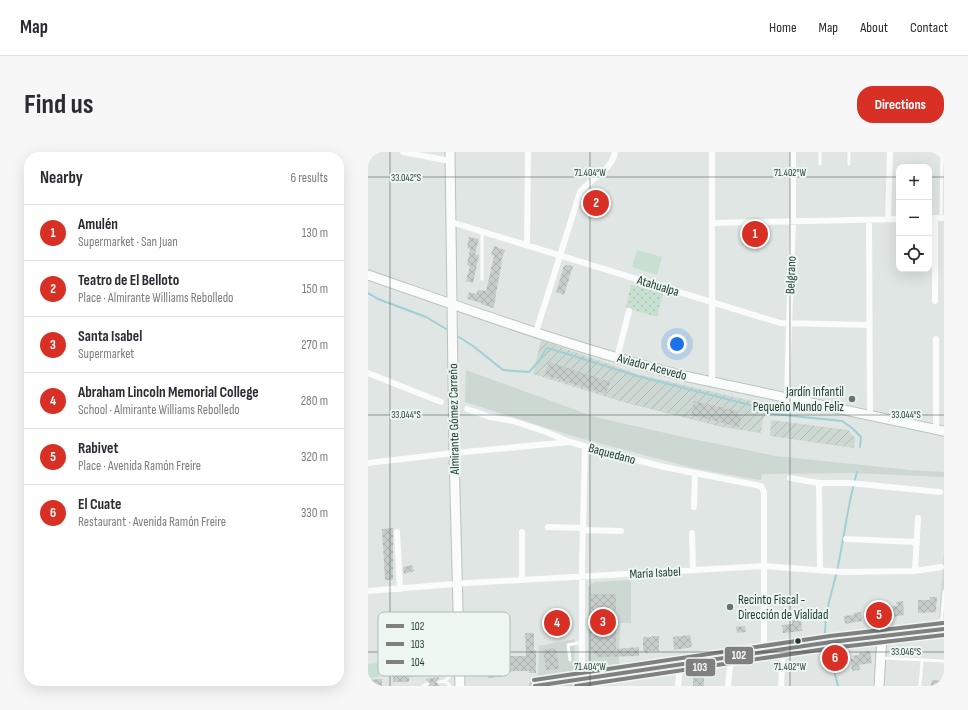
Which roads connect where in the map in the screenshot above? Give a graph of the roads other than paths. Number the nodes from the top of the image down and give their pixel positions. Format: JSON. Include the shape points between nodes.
{"nodes":[{"id":1,"x":403,"y":152,"type":"edge"},
{"id":2,"x":528,"y":152,"type":"edge"},
{"id":3,"x":615,"y":152,"type":"edge"},
{"id":4,"x":712,"y":152,"type":"edge"},
{"id":5,"x":793,"y":152,"type":"edge"},
{"id":6,"x":820,"y":152,"type":"edge"},
{"id":7,"x":849,"y":152,"type":"edge"},
{"id":8,"x":890,"y":152,"type":"edge"},
{"id":9,"x":942,"y":152,"type":"edge"},
{"id":10,"x":450,"y":156,"type":"edge"},
{"id":11,"x":820,"y":164,"type":"dead end"},
{"id":12,"x":849,"y":164,"type":"dead end"},
{"id":13,"x":937,"y":218,"type":"edge"},
{"id":14,"x":888,"y":219,"type":"junction"},
{"id":15,"x":896,"y":219,"type":"edge"},
{"id":16,"x":869,"y":220,"type":"junction"},
{"id":17,"x":451,"y":222,"type":"junction"},
{"id":18,"x":793,"y":222,"type":"junction"},
{"id":19,"x":713,"y":223,"type":"junction"},
{"id":20,"x":482,"y":231,"type":"junction"},
{"id":21,"x":527,"y":245,"type":"junction"},
{"id":22,"x":560,"y":256,"type":"junction"},
{"id":23,"x":368,"y":275,"type":"edge"},
{"id":24,"x":482,"y":280,"type":"dead end"},
{"id":25,"x":935,"y":301,"type":"dead end"},
{"id":26,"x":712,"y":302,"type":"junction"},
{"id":27,"x":452,"y":304,"type":"junction"},
{"id":28,"x":629,"y":311,"type":"dead end"},
{"id":29,"x":789,"y":324,"type":"junction"},
{"id":30,"x":870,"y":325,"type":"junction"},
{"id":31,"x":536,"y":332,"type":"junction"},
{"id":32,"x":936,"y":339,"type":"dead end"},
{"id":33,"x":617,"y":358,"type":"junction"},
{"id":34,"x":368,"y":373,"type":"edge"},
{"id":35,"x":712,"y":382,"type":"junction"},
{"id":36,"x":787,"y":398,"type":"junction"},
{"id":37,"x":441,"y":402,"type":"dead end"},
{"id":38,"x":467,"y":409,"type":"dead end"},
{"id":39,"x":870,"y":414,"type":"junction"},
{"id":40,"x":940,"y":430,"type":"edge"},
{"id":41,"x":570,"y":442,"type":"junction"},
{"id":42,"x":585,"y":447,"type":"junction"},
{"id":43,"x":454,"y":452,"type":"junction"},
{"id":44,"x":368,"y":463,"type":"edge"},
{"id":45,"x":695,"y":473,"type":"junction"},
{"id":46,"x":790,"y":478,"type":"dead end"},
{"id":47,"x":819,"y":483,"type":"junction"},
{"id":48,"x":940,"y":492,"type":"dead end"},
{"id":49,"x":694,"y":508,"type":"dead end"},
{"id":50,"x":918,"y":518,"type":"dead end"},
{"id":51,"x":548,"y":527,"type":"dead end"},
{"id":52,"x":584,"y":529,"type":"junction"},
{"id":53,"x":621,"y":531,"type":"dead end"},
{"id":54,"x":397,"y":532,"type":"dead end"},
{"id":55,"x":522,"y":532,"type":"dead end"},
{"id":56,"x":692,"y":533,"type":"dead end"},
{"id":57,"x":846,"y":539,"type":"dead end"},
{"id":58,"x":917,"y":542,"type":"junction"},
{"id":59,"x":764,"y":566,"type":"junction"},
{"id":60,"x":943,"y":567,"type":"edge"},
{"id":61,"x":693,"y":570,"type":"junction"},
{"id":62,"x":820,"y":570,"type":"junction"},
{"id":63,"x":915,"y":571,"type":"junction"},
{"id":64,"x":582,"y":577,"type":"junction"},
{"id":65,"x":522,"y":580,"type":"junction"},
{"id":66,"x":458,"y":584,"type":"junction"},
{"id":67,"x":400,"y":589,"type":"junction"},
{"id":68,"x":368,"y":591,"type":"edge"},
{"id":69,"x":944,"y":591,"type":"edge"},
{"id":70,"x":458,"y":612,"type":"edge"},
{"id":71,"x":943,"y":629,"type":"edge"},
{"id":72,"x":882,"y":636,"type":"junction"},
{"id":73,"x":582,"y":642,"type":"junction"},
{"id":74,"x":784,"y":649,"type":"junction"},
{"id":75,"x":764,"y":652,"type":"junction"},
{"id":76,"x":731,"y":657,"type":"junction"},
{"id":77,"x":881,"y":658,"type":"junction"},
{"id":78,"x":570,"y":660,"type":"dead end"},
{"id":79,"x":922,"y":661,"type":"junction"},
{"id":80,"x":944,"y":661,"type":"edge"},
{"id":81,"x":680,"y":664,"type":"junction"},
{"id":82,"x":450,"y":676,"type":"edge"},
{"id":83,"x":459,"y":676,"type":"edge"},
{"id":84,"x":582,"y":679,"type":"junction"},
{"id":85,"x":445,"y":681,"type":"junction"},
{"id":86,"x":439,"y":682,"type":"dead end"},
{"id":87,"x":427,"y":684,"type":"dead end"},
{"id":88,"x":555,"y":685,"type":"edge"},
{"id":89,"x":423,"y":686,"type":"edge"},
{"id":90,"x":450,"y":686,"type":"edge"},
{"id":91,"x":460,"y":686,"type":"edge"},
{"id":92,"x":537,"y":686,"type":"edge"},
{"id":93,"x":678,"y":686,"type":"edge"},
{"id":94,"x":728,"y":686,"type":"edge"},
{"id":95,"x":781,"y":686,"type":"edge"},
{"id":96,"x":879,"y":686,"type":"edge"},
{"id":97,"x":920,"y":686,"type":"edge"}],
"edges":[{"from":1,"to":10,"type":"street"},
{"from":2,"to":21,"type":"street"},
{"from":3,"to":22,"type":"street","via":[[606,170],[580,192]]},
{"from":4,"to":19,"type":"street"},
{"from":5,"to":18,"type":"street","name":"Belgrano"},
{"from":6,"to":11,"type":"lane"},
{"from":7,"to":12,"type":"lane"},
{"from":8,"to":14,"type":"street"},
{"from":9,"to":13,"type":"lane"},
{"from":10,"to":17,"type":"main road","name":"Almirante Gómez Carreño"},
{"from":13,"to":25,"type":"street"},
{"from":14,"to":15,"type":"street"},
{"from":14,"to":16,"type":"street"},
{"from":16,"to":18,"type":"street"},
{"from":16,"to":30,"type":"street"},
{"from":17,"to":20,"type":"street","name":"Atahualpa"},
{"from":17,"to":27,"type":"main road","name":"Almirante Gómez Carreño"},
{"from":18,"to":19,"type":"street"},
{"from":18,"to":29,"type":"street","name":"Belgrano"},
{"from":19,"to":26,"type":"street"},
{"from":20,"to":21,"type":"street","name":"Atahualpa"},
{"from":20,"to":24,"type":"lane"},
{"from":21,"to":22,"type":"street","name":"Atahualpa"},
{"from":22,"to":26,"type":"street","name":"Atahualpa"},
{"from":22,"to":31,"type":"street"},
{"from":23,"to":27,"type":"main road","name":"Aviador Acevedo"},
{"from":26,"to":29,"type":"street","name":"Atahualpa"},
{"from":26,"to":35,"type":"street"},
{"from":27,"to":31,"type":"main road","name":"Aviador Acevedo"},
{"from":27,"to":43,"type":"main road","name":"Almirante Gómez Carreño"},
{"from":28,"to":33,"type":"street"},
{"from":29,"to":30,"type":"street","name":"Atahualpa"},
{"from":29,"to":36,"type":"street","name":"Belgrano"},
{"from":30,"to":39,"type":"street"},
{"from":31,"to":33,"type":"main road","name":"Aviador Acevedo"},
{"from":32,"to":40,"type":"street"},
{"from":33,"to":35,"type":"main road","name":"Aviador Acevedo"},
{"from":34,"to":37,"type":"street"},
{"from":35,"to":36,"type":"main road","name":"Aviador Acevedo"},
{"from":36,"to":39,"type":"main road","name":"Aviador Acevedo"},
{"from":38,"to":41,"type":"street","name":"Baquedano","via":[[513,421]]},
{"from":39,"to":40,"type":"main road","name":"Aviador Acevedo"},
{"from":41,"to":42,"type":"street","name":"Baquedano"},
{"from":41,"to":43,"type":"street"},
{"from":42,"to":45,"type":"street","name":"Baquedano","via":[[664,468]]},
{"from":42,"to":52,"type":"street"},
{"from":43,"to":44,"type":"street"},
{"from":43,"to":66,"type":"main road","name":"Almirante Gómez Carreño"},
{"from":45,"to":49,"type":"street"},
{"from":45,"to":59,"type":"street","name":"Baquedano","via":[[761,486],[764,492]]},
{"from":46,"to":47,"type":"street"},
{"from":47,"to":48,"type":"street","via":[[849,483]]},
{"from":47,"to":62,"type":"street"},
{"from":50,"to":58,"type":"street"},
{"from":51,"to":52,"type":"street"},
{"from":52,"to":53,"type":"street"},
{"from":52,"to":64,"type":"street"},
{"from":54,"to":67,"type":"street"},
{"from":55,"to":65,"type":"street"},
{"from":56,"to":61,"type":"street"},
{"from":57,"to":58,"type":"street"},
{"from":58,"to":63,"type":"street"},
{"from":59,"to":61,"type":"street","name":"María Isabel"},
{"from":59,"to":62,"type":"street","name":"María Isabel"},
{"from":59,"to":75,"type":"street"},
{"from":60,"to":63,"type":"street","name":"María Isabel"},
{"from":61,"to":64,"type":"street","name":"María Isabel"},
{"from":62,"to":63,"type":"street","name":"María Isabel"},
{"from":64,"to":65,"type":"street","name":"María Isabel"},
{"from":64,"to":73,"type":"street"},
{"from":65,"to":66,"type":"street","name":"María Isabel"},
{"from":66,"to":67,"type":"street","name":"María Isabel"},
{"from":66,"to":70,"type":"main road","name":"Almirante Gómez Carreño"},
{"from":67,"to":68,"type":"street","name":"María Isabel"},
{"from":69,"to":71,"type":"lane"},
{"from":71,"to":72,"type":"main road"},
{"from":72,"to":74,"type":"main road"},
{"from":72,"to":77,"type":"main road"},
{"from":73,"to":78,"type":"lane","via":[[568,645]]},
{"from":73,"to":84,"type":"street"},
{"from":74,"to":75,"type":"main road"},
{"from":74,"to":95,"type":"street"},
{"from":75,"to":76,"type":"main road"},
{"from":76,"to":81,"type":"main road"},
{"from":76,"to":94,"type":"street"},
{"from":77,"to":79,"type":"lane"},
{"from":77,"to":96,"type":"main road"},
{"from":79,"to":80,"type":"lane"},
{"from":79,"to":97,"type":"lane"},
{"from":81,"to":84,"type":"main road"},
{"from":81,"to":93,"type":"street"},
{"from":82,"to":85,"type":"lane"},
{"from":83,"to":91,"type":"main road","name":"Almirante Gómez Carreño"},
{"from":84,"to":88,"type":"main road"},
{"from":85,"to":86,"type":"lane"},
{"from":85,"to":90,"type":"lane"},
{"from":87,"to":89,"type":"lane"},
{"from":88,"to":92,"type":"main road"}]}
